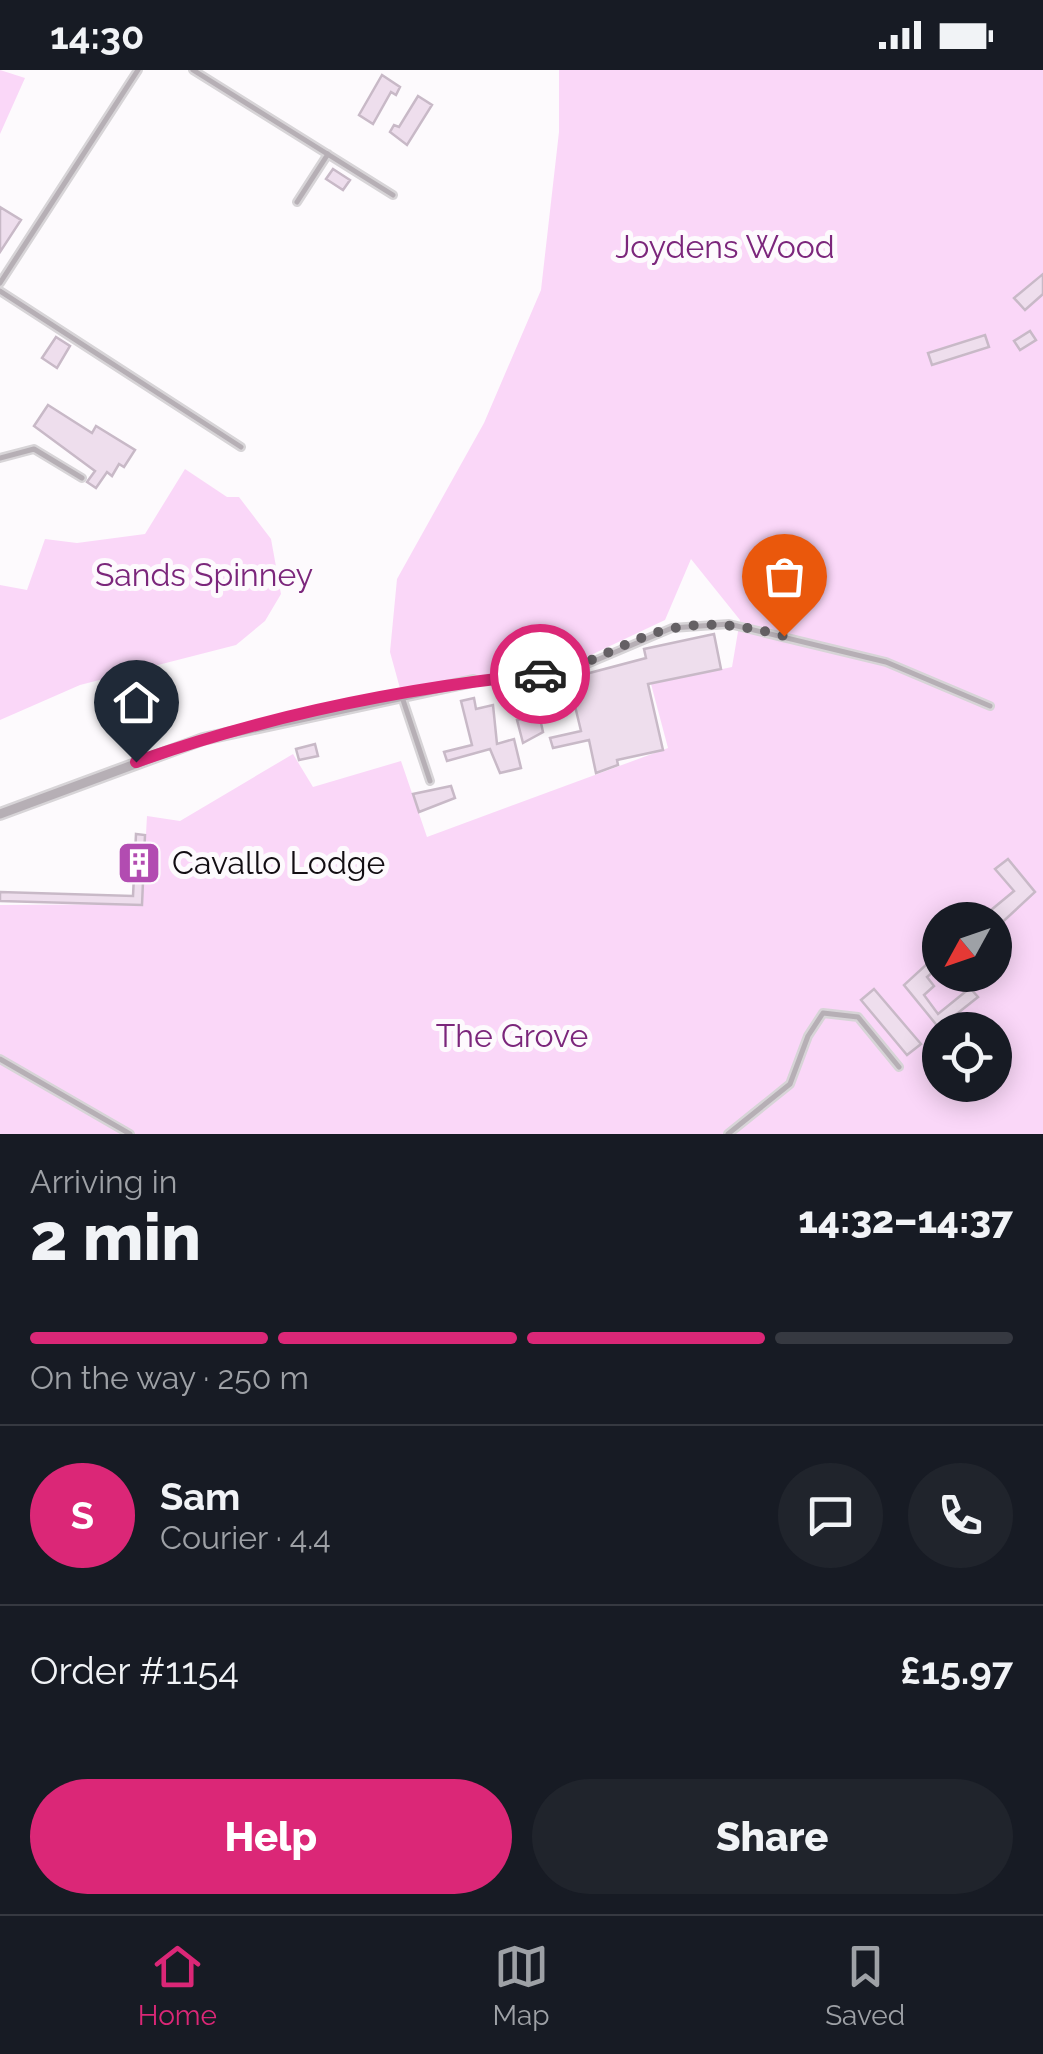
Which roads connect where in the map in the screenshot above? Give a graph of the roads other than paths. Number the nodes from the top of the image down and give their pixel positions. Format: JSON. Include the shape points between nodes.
{"nodes":[{"id":1,"x":138,"y":70,"type":"edge"},
{"id":2,"x":193,"y":70,"type":"edge"},
{"id":3,"x":328,"y":154,"type":"junction"},
{"id":4,"x":393,"y":195,"type":"dead end"},
{"id":5,"x":297,"y":202,"type":"dead end"},
{"id":6,"x":0,"y":283,"type":"edge"},
{"id":7,"x":0,"y":291,"type":"edge"},
{"id":8,"x":241,"y":447,"type":"dead end"},
{"id":9,"x":0,"y":458,"type":"edge"},
{"id":10,"x":82,"y":478,"type":"dead end"},
{"id":11,"x":473,"y":681,"type":"joint"},
{"id":12,"x":401,"y":694,"type":"junction"},
{"id":13,"x":990,"y":706,"type":"dead end"},
{"id":14,"x":430,"y":781,"type":"dead end"},
{"id":15,"x":0,"y":814,"type":"edge"},
{"id":16,"x":0,"y":1059,"type":"edge"},
{"id":17,"x":899,"y":1067,"type":"dead end"},
{"id":18,"x":130,"y":1134,"type":"edge"},
{"id":19,"x":728,"y":1134,"type":"edge"}],
"edges":[{"from":1,"to":6,"type":"lane"},
{"from":2,"to":3,"type":"lane"},
{"from":3,"to":4,"type":"lane"},
{"from":3,"to":5,"type":"lane"},
{"from":7,"to":8,"type":"lane"},
{"from":9,"to":10,"type":"lane","via":[[34,449]]},
{"from":11,"to":12,"type":"street"},
{"from":11,"to":13,"type":"lane","via":[[572,670],[672,628],[729,624],[886,662]]},
{"from":12,"to":14,"type":"lane"},
{"from":12,"to":15,"type":"street","via":[[202,738]]},
{"from":16,"to":18,"type":"lane"},
{"from":17,"to":19,"type":"lane","via":[[858,1017],[823,1013],[790,1084]]}]}
